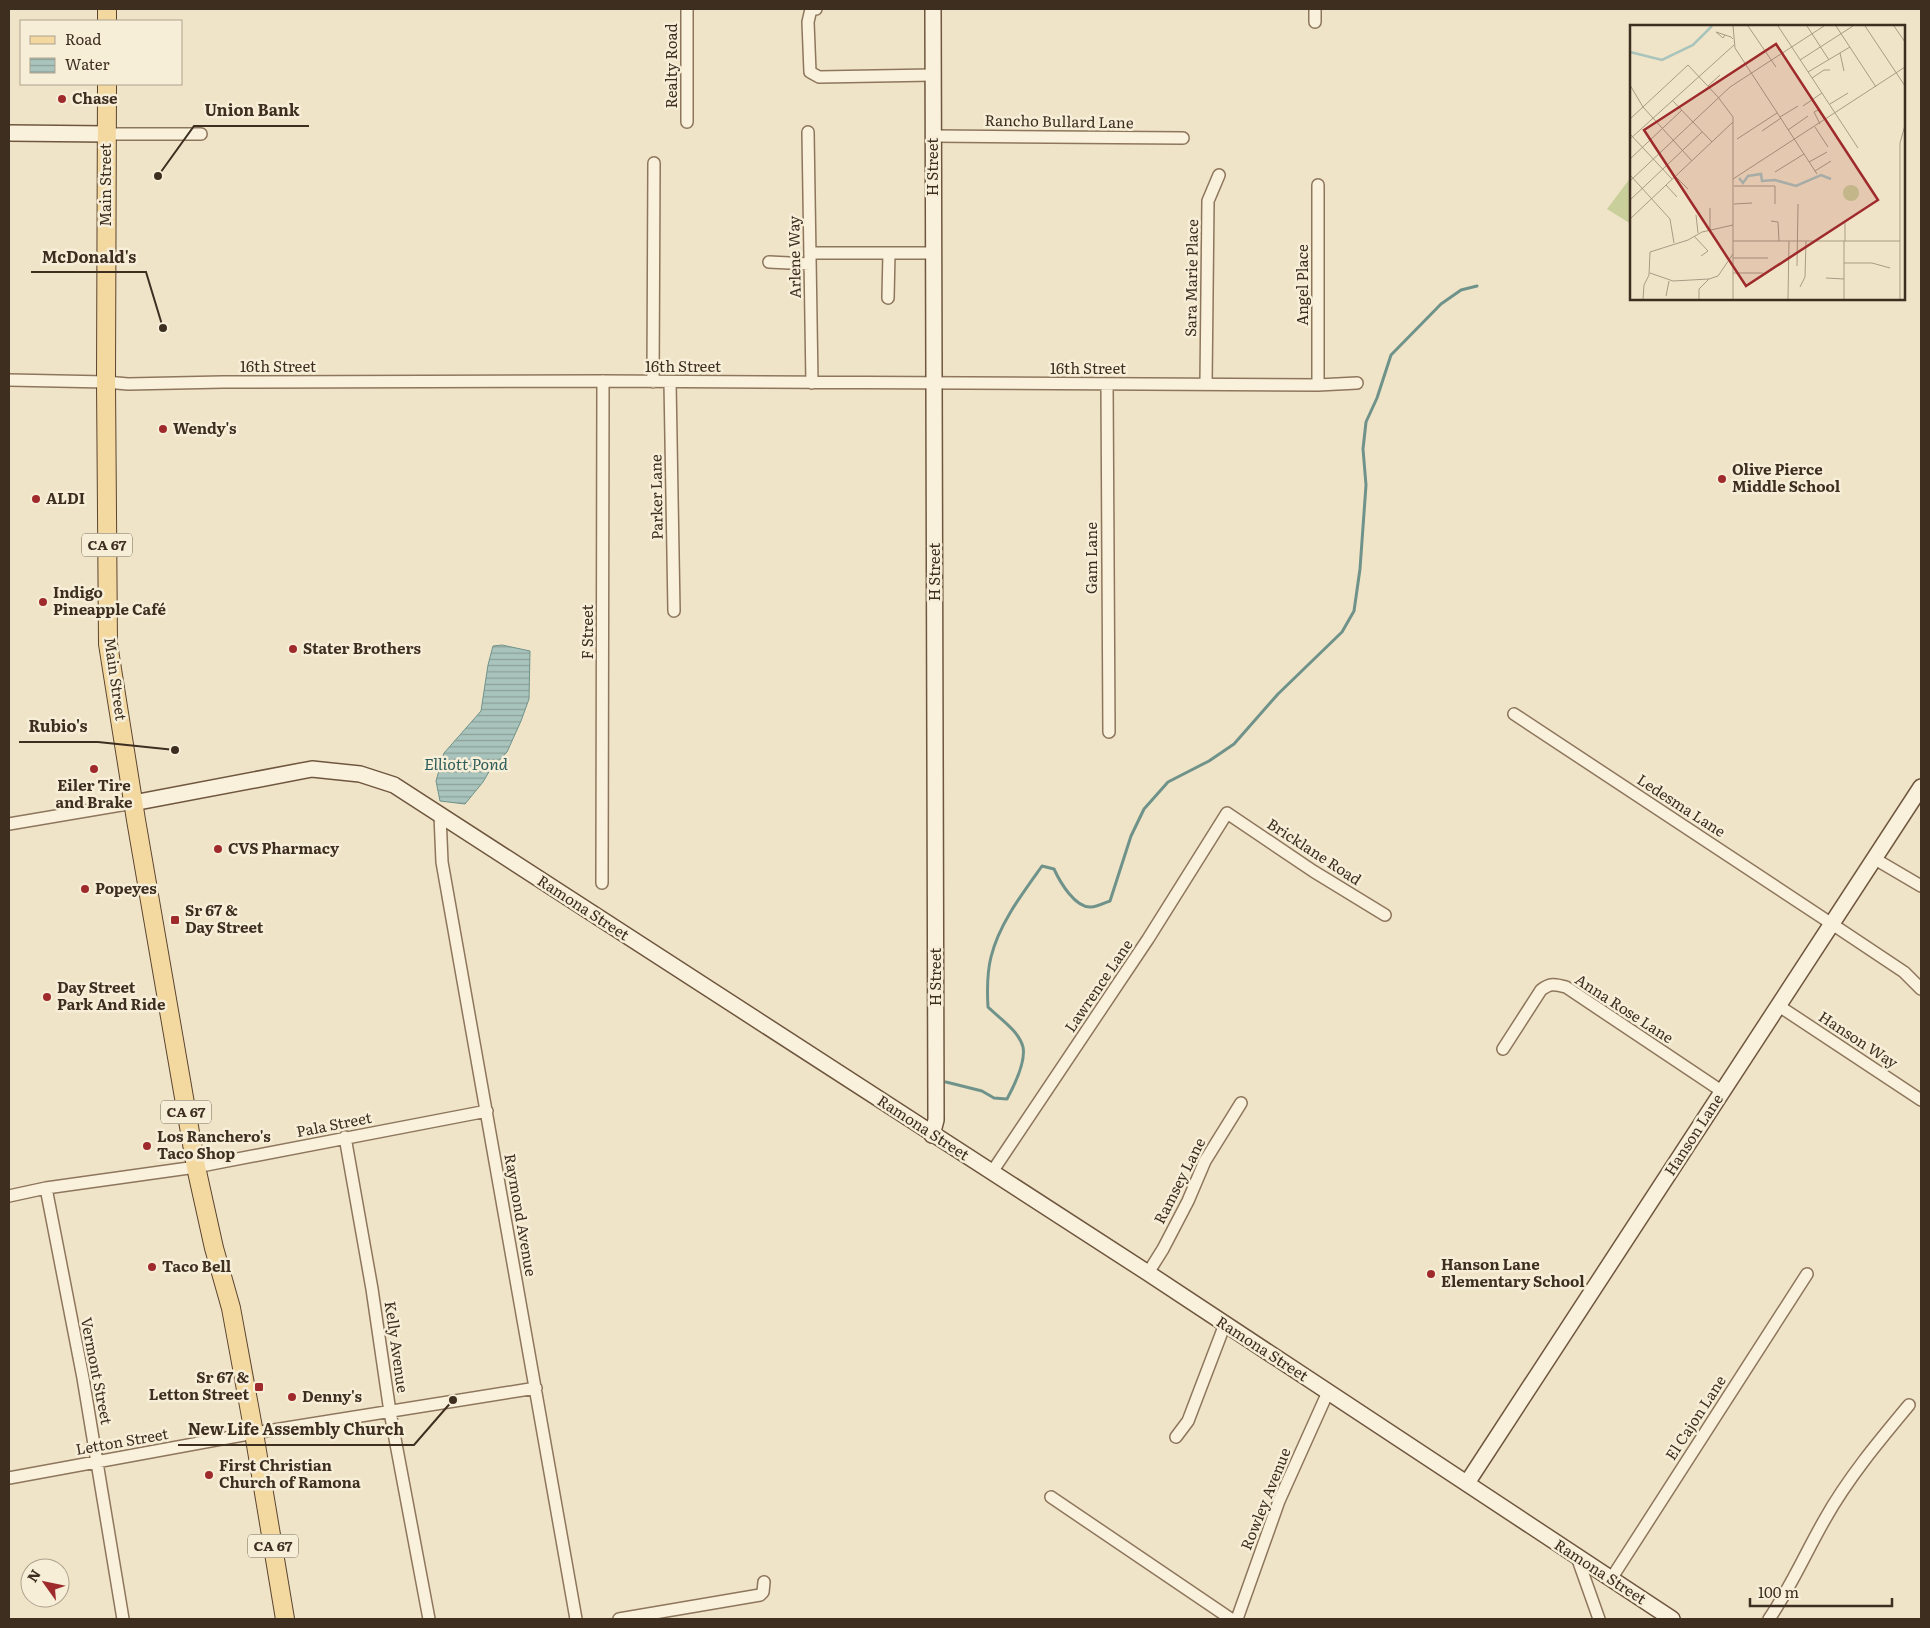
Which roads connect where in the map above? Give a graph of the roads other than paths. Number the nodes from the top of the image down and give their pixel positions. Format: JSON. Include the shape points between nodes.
{"nodes":[{"id":1,"x":686,"y":9,"type":"edge"},
{"id":2,"x":816,"y":9,"type":"edge"},
{"id":3,"x":933,"y":9,"type":"edge"},
{"id":4,"x":1315,"y":9,"type":"edge"},
{"id":5,"x":1315,"y":22,"type":"dead end"},
{"id":6,"x":933,"y":75,"type":"junction"},
{"id":7,"x":107,"y":85,"type":"edge"},
{"id":8,"x":687,"y":122,"type":"dead end"},
{"id":9,"x":808,"y":132,"type":"dead end"},
{"id":10,"x":9,"y":134,"type":"edge"},
{"id":11,"x":106,"y":134,"type":"junction"},
{"id":12,"x":201,"y":134,"type":"dead end"},
{"id":13,"x":934,"y":136,"type":"junction"},
{"id":14,"x":1184,"y":138,"type":"dead end"},
{"id":15,"x":654,"y":163,"type":"dead end"},
{"id":16,"x":1219,"y":175,"type":"dead end"},
{"id":17,"x":1318,"y":185,"type":"dead end"},
{"id":18,"x":890,"y":253,"type":"junction"},
{"id":19,"x":933,"y":253,"type":"junction"},
{"id":20,"x":810,"y":258,"type":"junction"},
{"id":21,"x":769,"y":262,"type":"dead end"},
{"id":22,"x":888,"y":298,"type":"dead end"},
{"id":23,"x":9,"y":380,"type":"edge"},
{"id":24,"x":106,"y":382,"type":"junction"},
{"id":25,"x":604,"y":382,"type":"junction"},
{"id":26,"x":653,"y":382,"type":"junction"},
{"id":27,"x":670,"y":382,"type":"junction"},
{"id":28,"x":812,"y":383,"type":"junction"},
{"id":29,"x":934,"y":383,"type":"junction"},
{"id":30,"x":1357,"y":383,"type":"dead end"},
{"id":31,"x":1107,"y":384,"type":"junction"},
{"id":32,"x":1206,"y":384,"type":"junction"},
{"id":33,"x":1318,"y":385,"type":"junction"},
{"id":34,"x":674,"y":611,"type":"dead end"},
{"id":35,"x":1514,"y":714,"type":"dead end"},
{"id":36,"x":1109,"y":732,"type":"dead end"},
{"id":37,"x":1921,"y":788,"type":"edge"},
{"id":38,"x":133,"y":803,"type":"junction"},
{"id":39,"x":1227,"y":813,"type":"joint"},
{"id":40,"x":440,"y":815,"type":"junction"},
{"id":41,"x":9,"y":824,"type":"edge"},
{"id":42,"x":1875,"y":859,"type":"junction"},
{"id":43,"x":602,"y":883,"type":"dead end"},
{"id":44,"x":1921,"y":886,"type":"edge"},
{"id":45,"x":1385,"y":915,"type":"dead end"},
{"id":46,"x":1832,"y":924,"type":"junction"},
{"id":47,"x":1921,"y":989,"type":"edge"},
{"id":48,"x":1779,"y":1006,"type":"junction"},
{"id":49,"x":1503,"y":1049,"type":"dead end"},
{"id":50,"x":1723,"y":1092,"type":"junction"},
{"id":51,"x":1921,"y":1100,"type":"edge"},
{"id":52,"x":1241,"y":1103,"type":"dead end"},
{"id":53,"x":487,"y":1111,"type":"junction"},
{"id":54,"x":932,"y":1134,"type":"junction"},
{"id":55,"x":346,"y":1137,"type":"junction"},
{"id":56,"x":196,"y":1167,"type":"junction"},
{"id":57,"x":992,"y":1172,"type":"junction"},
{"id":58,"x":46,"y":1188,"type":"junction"},
{"id":59,"x":9,"y":1196,"type":"edge"},
{"id":60,"x":1148,"y":1274,"type":"junction"},
{"id":61,"x":1807,"y":1274,"type":"dead end"},
{"id":62,"x":1226,"y":1324,"type":"junction"},
{"id":63,"x":536,"y":1388,"type":"junction"},
{"id":64,"x":1328,"y":1392,"type":"junction"},
{"id":65,"x":1909,"y":1405,"type":"dead end"},
{"id":66,"x":390,"y":1412,"type":"junction"},
{"id":67,"x":254,"y":1433,"type":"junction"},
{"id":68,"x":1176,"y":1437,"type":"dead end"},
{"id":69,"x":98,"y":1462,"type":"junction"},
{"id":70,"x":9,"y":1478,"type":"edge"},
{"id":71,"x":1467,"y":1483,"type":"junction"},
{"id":72,"x":1051,"y":1497,"type":"dead end"},
{"id":73,"x":1577,"y":1557,"type":"junction"},
{"id":74,"x":1611,"y":1579,"type":"junction"},
{"id":75,"x":764,"y":1582,"type":"dead end"},
{"id":76,"x":123,"y":1619,"type":"edge"},
{"id":77,"x":286,"y":1619,"type":"edge"},
{"id":78,"x":429,"y":1619,"type":"edge"},
{"id":79,"x":576,"y":1619,"type":"edge"},
{"id":80,"x":619,"y":1619,"type":"edge"},
{"id":81,"x":1231,"y":1619,"type":"edge"},
{"id":82,"x":1237,"y":1619,"type":"edge"},
{"id":83,"x":1599,"y":1619,"type":"edge"},
{"id":84,"x":1672,"y":1619,"type":"edge"},
{"id":85,"x":1769,"y":1619,"type":"edge"}],
"edges":[{"from":1,"to":8,"type":"street","name":"Realty Road"},
{"from":2,"to":6,"type":"street","via":[[811,10],[808,22],[810,72],[819,77]]},
{"from":3,"to":6,"type":"main road","name":"H Street"},
{"from":4,"to":5,"type":"street"},
{"from":6,"to":13,"type":"main road","name":"H Street"},
{"from":7,"to":11,"type":"main road","name":"Main Street","number":"CA 67"},
{"from":9,"to":20,"type":"street","name":"Arlene Way"},
{"from":10,"to":11,"type":"main road"},
{"from":11,"to":12,"type":"street"},
{"from":11,"to":24,"type":"main road","name":"Main Street","number":"CA 67"},
{"from":13,"to":14,"type":"street","name":"Rancho Bullard Lane"},
{"from":13,"to":19,"type":"main road","name":"H Street"},
{"from":15,"to":26,"type":"street"},
{"from":16,"to":32,"type":"street","name":"Sara Marie Place","via":[[1208,201]]},
{"from":17,"to":33,"type":"street","name":"Angel Place"},
{"from":18,"to":19,"type":"street"},
{"from":18,"to":20,"type":"street"},
{"from":18,"to":22,"type":"street"},
{"from":19,"to":29,"type":"main road","name":"H Street"},
{"from":20,"to":21,"type":"street"},
{"from":20,"to":28,"type":"street","name":"Arlene Way"},
{"from":23,"to":24,"type":"street","name":"16th Street"},
{"from":24,"to":25,"type":"street","name":"16th Street"},
{"from":24,"to":38,"type":"main road","name":"Main Street","number":"CA 67","via":[[108,644]]},
{"from":25,"to":26,"type":"street","name":"16th Street"},
{"from":25,"to":43,"type":"street","name":"F Street"},
{"from":26,"to":27,"type":"street","name":"16th Street"},
{"from":27,"to":28,"type":"street","name":"16th Street"},
{"from":27,"to":34,"type":"street","name":"Parker Lane"},
{"from":28,"to":29,"type":"street","name":"16th Street"},
{"from":29,"to":31,"type":"street","name":"16th Street"},
{"from":29,"to":54,"type":"main road","name":"H Street","via":[[936,1120]]},
{"from":30,"to":33,"type":"street","name":"16th Street"},
{"from":31,"to":32,"type":"street","name":"16th Street"},
{"from":31,"to":36,"type":"street","name":"Gam Lane"},
{"from":32,"to":33,"type":"street","name":"16th Street"},
{"from":35,"to":46,"type":"street","name":"Ledesma Lane"},
{"from":37,"to":42,"type":"main road","name":"Hanson Lane"},
{"from":38,"to":40,"type":"main road","name":"Ramona Street","via":[[312,769],[360,774],[394,785]]},
{"from":38,"to":41,"type":"street"},
{"from":38,"to":56,"type":"main road","name":"Main Street","number":"CA 67"},
{"from":39,"to":45,"type":"street","name":"Bricklane Road"},
{"from":39,"to":57,"type":"street","name":"Lawrence Lane","via":[[1148,939]]},
{"from":40,"to":53,"type":"street","name":"Raymond Avenue","via":[[442,862]]},
{"from":40,"to":54,"type":"main road","name":"Ramona Street"},
{"from":42,"to":44,"type":"street"},
{"from":42,"to":46,"type":"main road","name":"Hanson Lane"},
{"from":46,"to":47,"type":"street","name":"Ledesma Lane","via":[[1904,972]]},
{"from":46,"to":48,"type":"main road","name":"Hanson Lane"},
{"from":48,"to":50,"type":"main road","name":"Hanson Lane"},
{"from":48,"to":51,"type":"street","name":"Hanson Way"},
{"from":49,"to":50,"type":"street","name":"Anna Rose Lane","via":[[1540,990],[1554,984],[1566,987]]},
{"from":50,"to":71,"type":"main road","name":"Hanson Lane"},
{"from":52,"to":60,"type":"street","name":"Ramsey Lane","via":[[1205,1161]]},
{"from":53,"to":55,"type":"street","name":"Pala Street"},
{"from":53,"to":63,"type":"street","name":"Raymond Avenue"},
{"from":54,"to":57,"type":"main road","name":"Ramona Street"},
{"from":55,"to":56,"type":"street","name":"Pala Street"},
{"from":55,"to":66,"type":"street","name":"Kelly Avenue"},
{"from":56,"to":58,"type":"street","name":"Pala Street"},
{"from":56,"to":67,"type":"main road","name":"Main Street","number":"CA 67","via":[[231,1308]]},
{"from":57,"to":60,"type":"main road","name":"Ramona Street"},
{"from":58,"to":59,"type":"street","name":"Pala Street"},
{"from":58,"to":69,"type":"street","name":"Vermont Street"},
{"from":60,"to":62,"type":"main road","name":"Ramona Street"},
{"from":61,"to":74,"type":"street","name":"El Cajon Lane"},
{"from":62,"to":64,"type":"main road","name":"Ramona Street"},
{"from":62,"to":68,"type":"street","via":[[1188,1422]]},
{"from":63,"to":66,"type":"street","name":"Letton Street"},
{"from":63,"to":79,"type":"street","name":"Raymond Avenue"},
{"from":64,"to":71,"type":"main road","name":"Ramona Street"},
{"from":64,"to":82,"type":"street","name":"Rowley Avenue","via":[[1279,1501]]},
{"from":65,"to":85,"type":"street","via":[[1867,1456],[1826,1518]]},
{"from":66,"to":67,"type":"street","name":"Letton Street"},
{"from":66,"to":78,"type":"street","name":"Kelly Avenue"},
{"from":67,"to":69,"type":"street","name":"Letton Street"},
{"from":67,"to":77,"type":"main road","name":"Main Street","number":"CA 67"},
{"from":69,"to":70,"type":"street","name":"Letton Street"},
{"from":69,"to":76,"type":"street","name":"Vermont Street"},
{"from":71,"to":73,"type":"main road","name":"Ramona Street"},
{"from":72,"to":81,"type":"street"},
{"from":73,"to":74,"type":"main road","name":"Ramona Street"},
{"from":73,"to":83,"type":"street"},
{"from":74,"to":84,"type":"main road","name":"Ramona Street"},
{"from":75,"to":80,"type":"street","via":[[760,1595]]}]}
